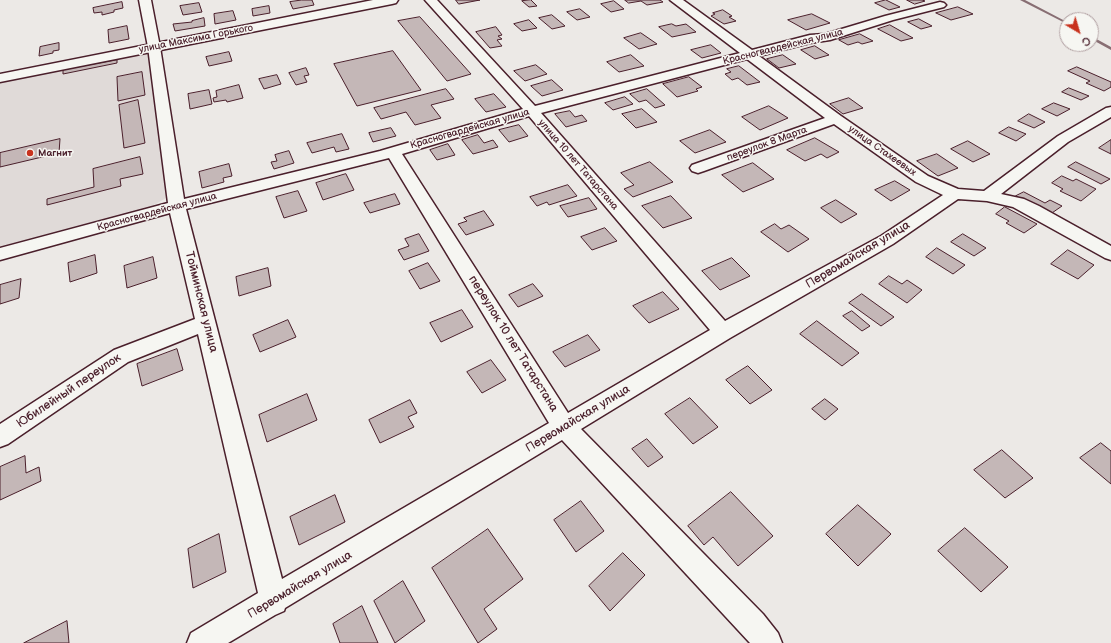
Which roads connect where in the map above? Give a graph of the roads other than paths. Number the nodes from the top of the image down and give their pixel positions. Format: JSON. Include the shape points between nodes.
{"nodes":[{"id":1,"x":145,"y":0,"type":"edge"},
{"id":2,"x":392,"y":0,"type":"edge"},
{"id":3,"x":431,"y":0,"type":"edge"},
{"id":4,"x":676,"y":0,"type":"edge"},
{"id":5,"x":940,"y":5,"type":"dead end"},
{"id":6,"x":154,"y":47,"type":"junction"},
{"id":7,"x":748,"y":55,"type":"junction"},
{"id":8,"x":0,"y":78,"type":"edge"},
{"id":9,"x":532,"y":111,"type":"junction"},
{"id":10,"x":1111,"y":112,"type":"edge"},
{"id":11,"x":836,"y":119,"type":"junction"},
{"id":12,"x":393,"y":151,"type":"junction"},
{"id":13,"x":698,"y":168,"type":"dead end"},
{"id":14,"x":954,"y":194,"type":"junction"},
{"id":15,"x":987,"y":196,"type":"junction"},
{"id":16,"x":177,"y":206,"type":"junction"},
{"id":17,"x":0,"y":254,"type":"edge"},
{"id":18,"x":1111,"y":254,"type":"edge"},
{"id":19,"x":206,"y":323,"type":"junction"},
{"id":20,"x":723,"y":332,"type":"junction"},
{"id":21,"x":564,"y":427,"type":"junction"},
{"id":22,"x":0,"y":437,"type":"edge"},
{"id":23,"x":274,"y":601,"type":"junction"},
{"id":24,"x":201,"y":643,"type":"edge"},
{"id":25,"x":768,"y":643,"type":"edge"}],
"edges":[{"from":1,"to":6,"type":"street","name":"Тойминская улица"},
{"from":2,"to":6,"type":"street","name":"улица Максима Горького"},
{"from":3,"to":9,"type":"street","name":"улица 10 лет Татарстана"},
{"from":4,"to":7,"type":"street","name":"улица Стахеевых"},
{"from":5,"to":7,"type":"street","name":"Красногвардейская улица","via":[[826,37]]},
{"from":6,"to":8,"type":"street","name":"улица Максима Горького"},
{"from":6,"to":16,"type":"street","name":"Тойминская улица"},
{"from":7,"to":9,"type":"street","name":"Красногвардейская улица"},
{"from":7,"to":11,"type":"street","name":"улица Стахеевых"},
{"from":9,"to":12,"type":"street","name":"Красногвардейская улица"},
{"from":9,"to":20,"type":"street","name":"улица 10 лет Татарстана"},
{"from":10,"to":15,"type":"street","via":[[1063,139]]},
{"from":11,"to":13,"type":"street","name":"переулок 8 Марта"},
{"from":11,"to":14,"type":"street","name":"улица Стахеевых","via":[[917,175]]},
{"from":12,"to":16,"type":"street","name":"Красногвардейская улица"},
{"from":12,"to":21,"type":"street","name":"переулок 10 лет Татарстана"},
{"from":14,"to":15,"type":"street","name":"улица Стахеевых"},
{"from":14,"to":20,"type":"street","name":"Первомайская улица","via":[[887,240]]},
{"from":15,"to":18,"type":"street","name":"улица Стахеевых","via":[[1011,201],[1033,210]]},
{"from":16,"to":17,"type":"street","name":"Красногвардейская улица"},
{"from":16,"to":19,"type":"street","name":"Тойминская улица"},
{"from":19,"to":22,"type":"street","name":"Юбилейный переулок","via":[[120,356]]},
{"from":19,"to":23,"type":"street","name":"Тойминская улица"},
{"from":20,"to":21,"type":"street","name":"Первомайская улица"},
{"from":21,"to":23,"type":"street","name":"Первомайская улица"},
{"from":21,"to":25,"type":"street","name":"переулок 10 лет Татарстана","via":[[753,624]]},
{"from":23,"to":24,"type":"street","name":"Первомайская улица"}]}
